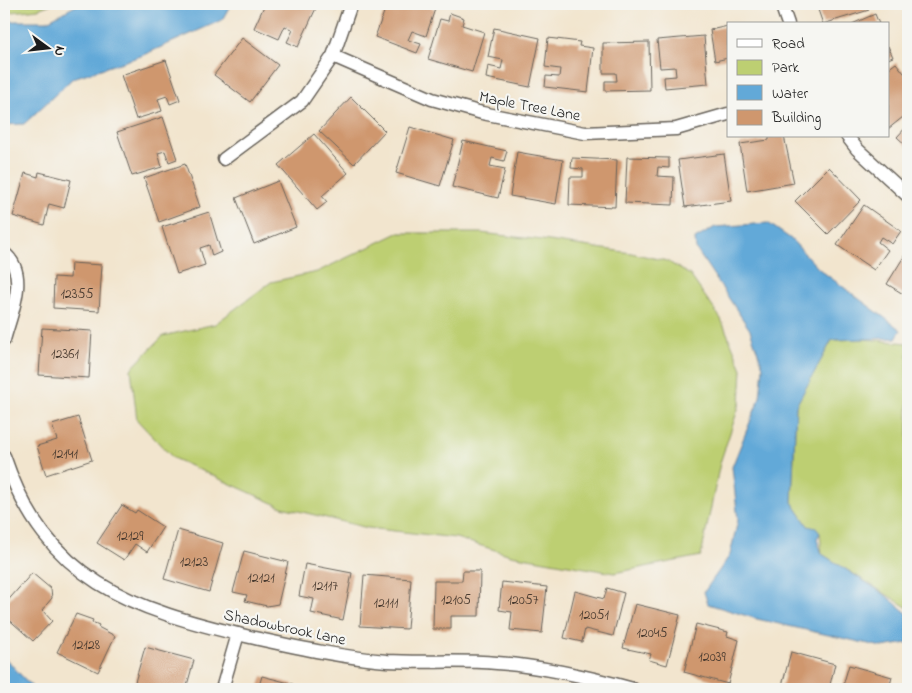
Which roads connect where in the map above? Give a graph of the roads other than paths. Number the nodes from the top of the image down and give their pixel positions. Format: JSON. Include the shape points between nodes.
{"nodes":[{"id":1,"x":351,"y":4,"type":"edge"},
{"id":2,"x":781,"y":4,"type":"edge"},
{"id":3,"x":787,"y":22,"type":"edge"},
{"id":4,"x":333,"y":56,"type":"junction"},
{"id":5,"x":727,"y":114,"type":"edge"},
{"id":6,"x":848,"y":138,"type":"edge"},
{"id":7,"x":224,"y":159,"type":"dead end"},
{"id":8,"x":908,"y":196,"type":"edge"},
{"id":9,"x":4,"y":253,"type":"edge"},
{"id":10,"x":4,"y":340,"type":"edge"},
{"id":11,"x":4,"y":456,"type":"edge"},
{"id":12,"x":238,"y":634,"type":"junction"},
{"id":13,"x":222,"y":689,"type":"edge"},
{"id":14,"x":634,"y":689,"type":"edge"}],
"edges":[{"from":1,"to":4,"type":"street"},
{"from":2,"to":3,"type":"street"},
{"from":4,"to":5,"type":"street","name":"Maple Tree Lane","via":[[432,98],[482,113],[585,132],[676,129]]},
{"from":4,"to":7,"type":"street","via":[[302,101]]},
{"from":6,"to":8,"type":"street","via":[[856,149]]},
{"from":9,"to":10,"type":"street","via":[[17,271],[18,284]]},
{"from":11,"to":12,"type":"street","name":"Shadowbrook Lane","via":[[26,510],[67,561],[92,581],[145,608]]},
{"from":12,"to":13,"type":"street"},
{"from":12,"to":14,"type":"street","name":"Shadowbrook Lane","via":[[328,654],[388,661],[496,663]]}]}
